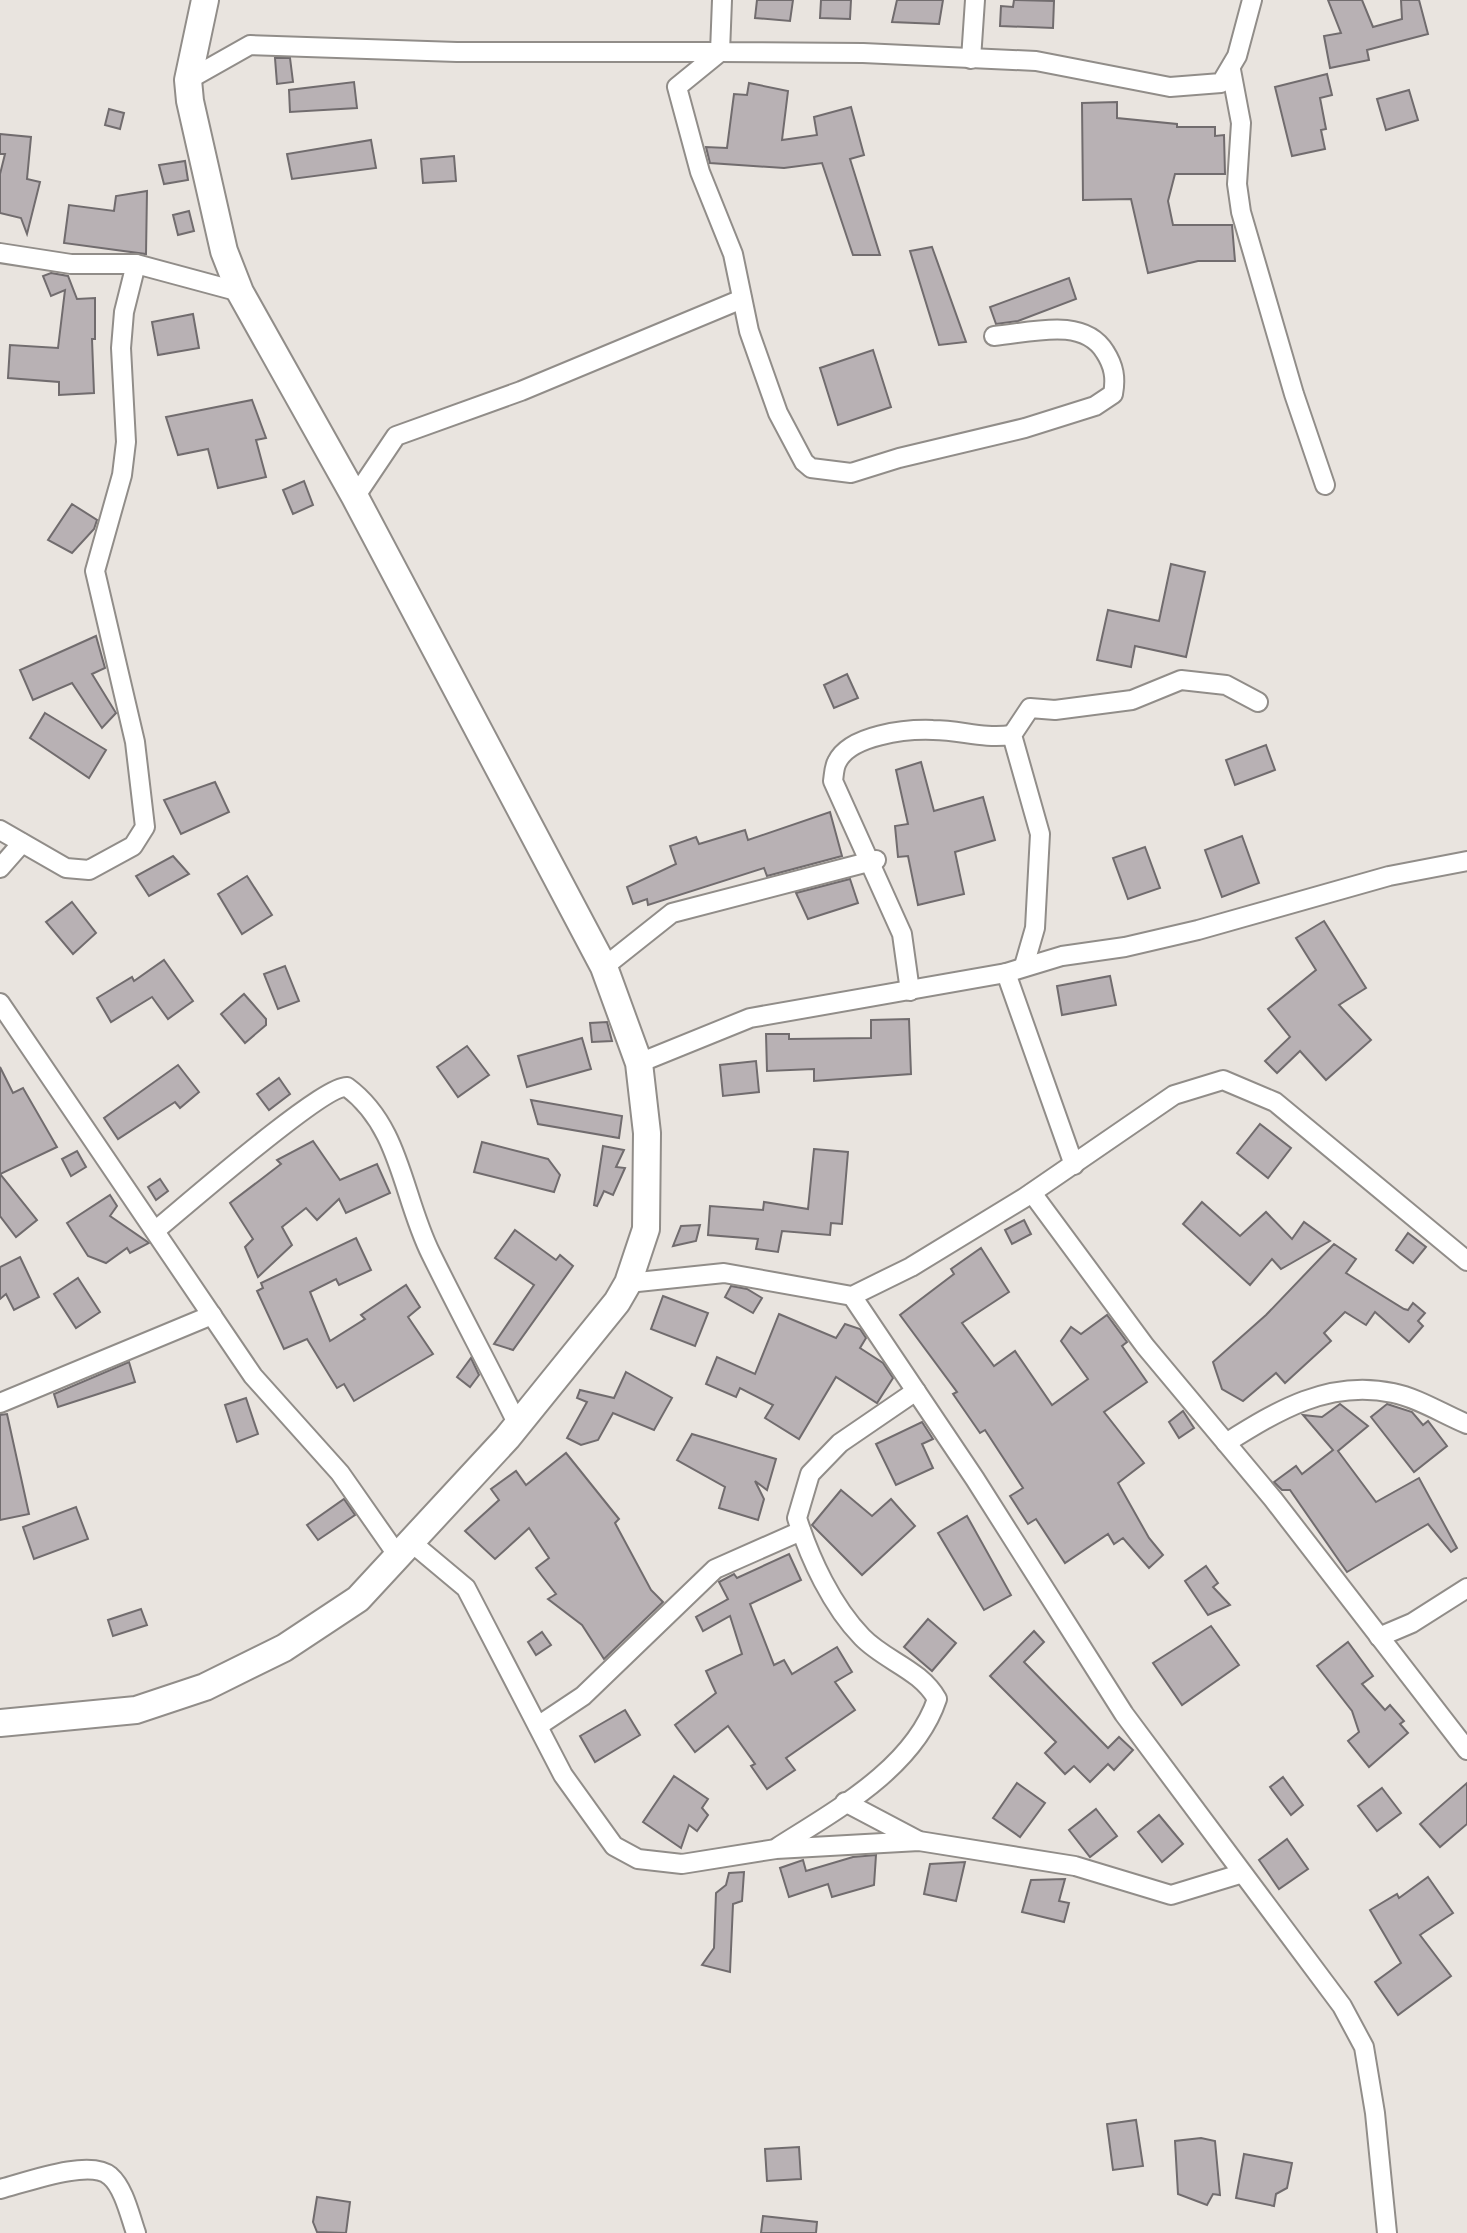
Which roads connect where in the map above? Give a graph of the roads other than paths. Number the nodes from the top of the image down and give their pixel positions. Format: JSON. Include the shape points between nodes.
{"nodes":[{"id":1,"x":205,"y":0,"type":"edge"},
{"id":2,"x":722,"y":0,"type":"edge"},
{"id":3,"x":975,"y":0,"type":"edge"},
{"id":4,"x":1252,"y":0,"type":"edge"},
{"id":5,"x":720,"y":52,"type":"junction"},
{"id":6,"x":971,"y":59,"type":"junction"},
{"id":7,"x":1231,"y":70,"type":"junction"},
{"id":8,"x":188,"y":80,"type":"junction"},
{"id":9,"x":0,"y":253,"type":"edge"},
{"id":10,"x":136,"y":264,"type":"junction"},
{"id":11,"x":240,"y":292,"type":"junction"},
{"id":12,"x":742,"y":299,"type":"junction"},
{"id":13,"x":994,"y":336,"type":"dead end"},
{"id":14,"x":1325,"y":485,"type":"dead end"},
{"id":15,"x":355,"y":497,"type":"junction"},
{"id":16,"x":1258,"y":702,"type":"dead end"},
{"id":17,"x":1012,"y":735,"type":"junction"},
{"id":18,"x":0,"y":830,"type":"edge"},
{"id":19,"x":22,"y":843,"type":"junction"},
{"id":20,"x":874,"y":861,"type":"junction"},
{"id":21,"x":1467,"y":861,"type":"edge"},
{"id":22,"x":0,"y":868,"type":"edge"},
{"id":23,"x":604,"y":967,"type":"junction"},
{"id":24,"x":1015,"y":970,"type":"junction"},
{"id":25,"x":910,"y":991,"type":"junction"},
{"id":26,"x":0,"y":1003,"type":"edge"},
{"id":27,"x":639,"y":1063,"type":"junction"},
{"id":28,"x":1074,"y":1165,"type":"junction"},
{"id":29,"x":1032,"y":1193,"type":"junction"},
{"id":30,"x":156,"y":1230,"type":"junction"},
{"id":31,"x":1467,"y":1261,"type":"edge"},
{"id":32,"x":628,"y":1283,"type":"junction"},
{"id":33,"x":852,"y":1296,"type":"junction"},
{"id":34,"x":212,"y":1315,"type":"junction"},
{"id":35,"x":916,"y":1391,"type":"junction"},
{"id":36,"x":0,"y":1403,"type":"edge"},
{"id":37,"x":1467,"y":1424,"type":"edge"},
{"id":38,"x":518,"y":1425,"type":"junction"},
{"id":39,"x":1226,"y":1443,"type":"junction"},
{"id":40,"x":801,"y":1531,"type":"junction"},
{"id":41,"x":405,"y":1549,"type":"junction"},
{"id":42,"x":1467,"y":1588,"type":"edge"},
{"id":43,"x":1379,"y":1637,"type":"junction"},
{"id":44,"x":0,"y":1723,"type":"edge"},
{"id":45,"x":538,"y":1726,"type":"junction"},
{"id":46,"x":1467,"y":1750,"type":"edge"},
{"id":47,"x":845,"y":1802,"type":"junction"},
{"id":48,"x":919,"y":1841,"type":"junction"},
{"id":49,"x":776,"y":1849,"type":"junction"},
{"id":50,"x":1240,"y":1874,"type":"junction"},
{"id":51,"x":0,"y":2189,"type":"edge"},
{"id":52,"x":136,"y":2233,"type":"edge"},
{"id":53,"x":1387,"y":2233,"type":"edge"}],
"edges":[{"from":1,"to":8,"type":"main road"},
{"from":2,"to":5,"type":"street"},
{"from":3,"to":6,"type":"street"},
{"from":4,"to":7,"type":"street"},
{"from":5,"to":6,"type":"street"},
{"from":5,"to":8,"type":"street","via":[[250,45]]},
{"from":5,"to":12,"type":"street","via":[[677,87],[700,172],[733,254]]},
{"from":6,"to":7,"type":"street","via":[[1036,61],[1170,87],[1221,83]]},
{"from":7,"to":14,"type":"street","via":[[1241,123],[1241,212]]},
{"from":8,"to":11,"type":"main road","via":[[224,251]]},
{"from":9,"to":10,"type":"street","via":[[71,264]]},
{"from":10,"to":11,"type":"street"},
{"from":10,"to":19,"type":"street","via":[[121,348],[125,453],[95,571],[135,742],[145,827],[133,846],[89,870],[66,868]]},
{"from":11,"to":15,"type":"main road"},
{"from":12,"to":13,"type":"street","via":[[778,413],[804,462],[823,471],[851,473],[1025,428],[1095,406],[1113,394],[1116,376],[1110,359],[1089,335],[1074,329]]},
{"from":12,"to":15,"type":"street","via":[[521,391],[396,436]]},
{"from":15,"to":23,"type":"main road"},
{"from":16,"to":17,"type":"street","via":[[1226,685],[1181,680],[1132,700],[1030,708]]},
{"from":17,"to":20,"type":"street","via":[[984,739],[932,730],[857,743],[837,761],[833,781]]},
{"from":17,"to":24,"type":"street","via":[[1040,834],[1035,928]]},
{"from":18,"to":19,"type":"street"},
{"from":19,"to":22,"type":"street"},
{"from":20,"to":23,"type":"street","via":[[672,913]]},
{"from":20,"to":25,"type":"street","via":[[902,934]]},
{"from":21,"to":24,"type":"street","via":[[1389,876],[1169,937]]},
{"from":23,"to":27,"type":"main road"},
{"from":24,"to":25,"type":"street"},
{"from":24,"to":28,"type":"street"},
{"from":25,"to":27,"type":"street","via":[[750,1018]]},
{"from":26,"to":30,"type":"street"},
{"from":27,"to":32,"type":"main road","via":[[647,1133],[646,1229]]},
{"from":28,"to":29,"type":"street"},
{"from":28,"to":31,"type":"street","via":[[1174,1095],[1223,1080],[1275,1102]]},
{"from":29,"to":33,"type":"street","via":[[911,1267]]},
{"from":29,"to":39,"type":"street","via":[[1145,1346]]},
{"from":30,"to":34,"type":"street"},
{"from":30,"to":38,"type":"street","via":[[289,1122],[332,1090],[347,1087],[368,1102],[390,1136],[430,1253]]},
{"from":32,"to":33,"type":"street","via":[[724,1273]]},
{"from":32,"to":38,"type":"main road"},
{"from":33,"to":35,"type":"street"},
{"from":34,"to":36,"type":"street"},
{"from":34,"to":41,"type":"street","via":[[253,1376]]},
{"from":35,"to":40,"type":"street","via":[[840,1443],[810,1474],[797,1518]]},
{"from":35,"to":50,"type":"street","via":[[1124,1714]]},
{"from":37,"to":39,"type":"street","via":[[1396,1393],[1373,1390],[1314,1395],[1286,1405]]},
{"from":38,"to":41,"type":"main road"},
{"from":39,"to":43,"type":"street"},
{"from":40,"to":45,"type":"street","via":[[715,1569],[583,1696]]},
{"from":40,"to":47,"type":"street","via":[[831,1596],[863,1638],[928,1684],[937,1699],[896,1763]]},
{"from":41,"to":44,"type":"main road","via":[[358,1599],[284,1648],[205,1687],[136,1710]]},
{"from":41,"to":45,"type":"street","via":[[466,1588]]},
{"from":42,"to":43,"type":"street"},
{"from":43,"to":46,"type":"street"},
{"from":45,"to":49,"type":"street","via":[[563,1775],[614,1846],[638,1859],[682,1864]]},
{"from":47,"to":48,"type":"street"},
{"from":47,"to":49,"type":"street"},
{"from":48,"to":49,"type":"street"},
{"from":48,"to":50,"type":"street","via":[[1075,1866],[1171,1895]]},
{"from":50,"to":53,"type":"street","via":[[1342,2006],[1364,2047]]},
{"from":51,"to":52,"type":"street","via":[[75,2170],[104,2173],[112,2177]]}]}
